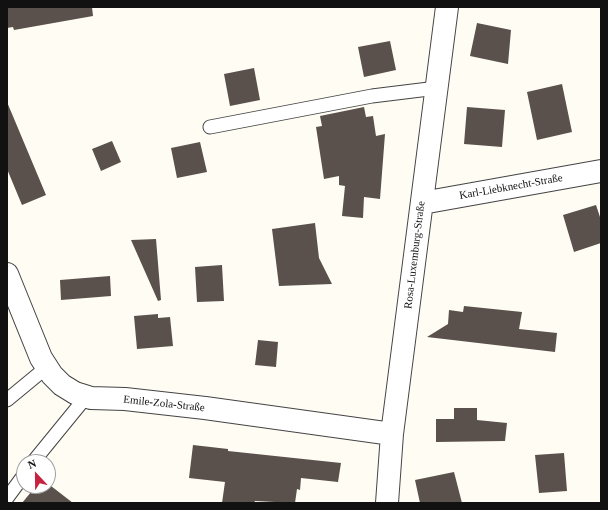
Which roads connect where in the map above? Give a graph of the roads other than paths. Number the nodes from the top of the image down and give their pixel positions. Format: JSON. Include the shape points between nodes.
{"nodes":[{"id":1,"x":447,"y":7,"type":"edge"},
{"id":2,"x":437,"y":88,"type":"junction"},
{"id":3,"x":210,"y":127,"type":"dead end"},
{"id":4,"x":601,"y":171,"type":"edge"},
{"id":5,"x":422,"y":203,"type":"junction"},
{"id":6,"x":7,"y":274,"type":"edge"},
{"id":7,"x":47,"y":367,"type":"junction"},
{"id":8,"x":86,"y":397,"type":"junction"},
{"id":9,"x":7,"y":400,"type":"edge"},
{"id":10,"x":392,"y":434,"type":"junction"},
{"id":11,"x":40,"y":454,"type":"edge"},
{"id":12,"x":16,"y":486,"type":"edge"},
{"id":13,"x":7,"y":498,"type":"edge"},
{"id":14,"x":386,"y":503,"type":"edge"}],
"edges":[{"from":1,"to":2,"type":"street","name":"Rosa-Luxemburg-Straße"},
{"from":2,"to":3,"type":"lane","via":[[372,96]]},
{"from":2,"to":5,"type":"street","name":"Rosa-Luxemburg-Straße"},
{"from":4,"to":5,"type":"street","name":"Karl-Liebknecht-Straße"},
{"from":5,"to":10,"type":"street","name":"Rosa-Luxemburg-Straße"},
{"from":6,"to":7,"type":"street","name":"Emile-Zola-Straße"},
{"from":7,"to":8,"type":"street","name":"Emile-Zola-Straße","via":[[62,385]]},
{"from":7,"to":9,"type":"lane"},
{"from":8,"to":10,"type":"street","name":"Emile-Zola-Straße","via":[[205,408]]},
{"from":8,"to":11,"type":"lane"},
{"from":10,"to":14,"type":"street","name":"Rosa-Luxemburg-Straße"},
{"from":12,"to":13,"type":"lane"}]}
